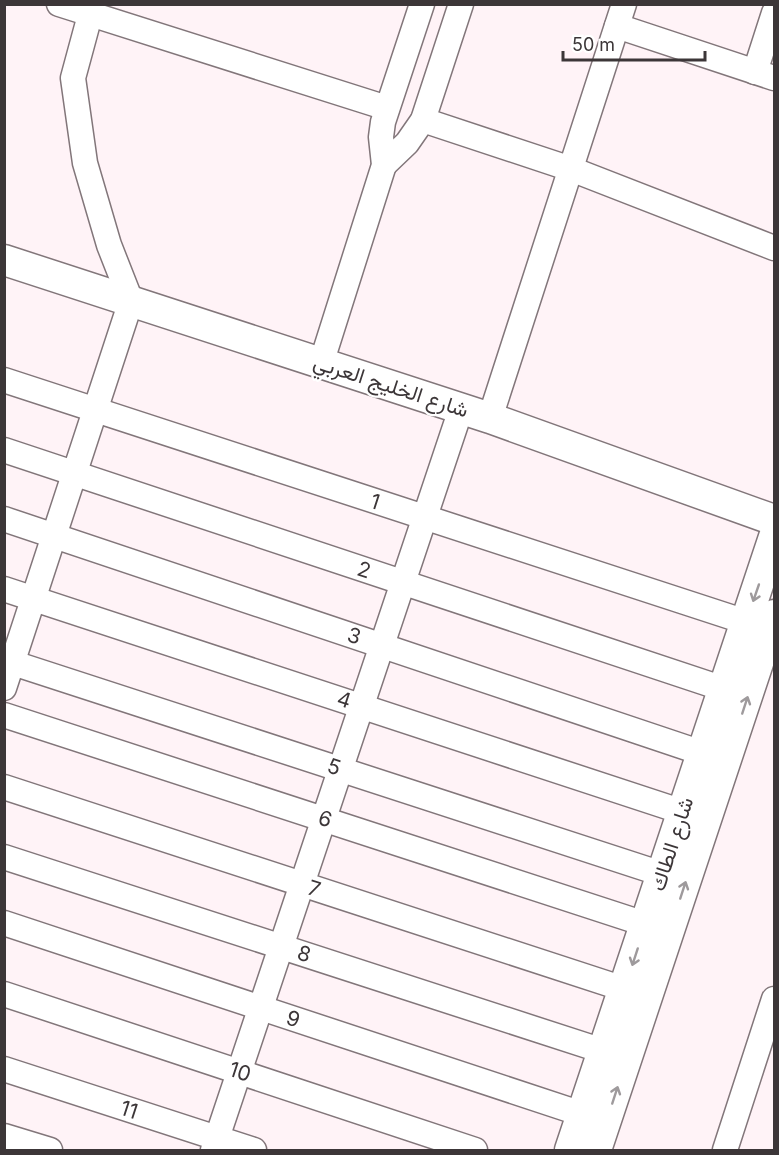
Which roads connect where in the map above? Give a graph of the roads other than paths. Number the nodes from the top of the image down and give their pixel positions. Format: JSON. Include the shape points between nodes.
{"nodes":[{"id":1,"x":59,"y":4,"type":"edge"},
{"id":2,"x":422,"y":4,"type":"edge"},
{"id":3,"x":461,"y":4,"type":"edge"},
{"id":4,"x":91,"y":10,"type":"edge"},
{"id":5,"x":774,"y":13,"type":"edge"},
{"id":6,"x":621,"y":15,"type":"edge"},
{"id":7,"x":765,"y":75,"type":"edge"},
{"id":8,"x":387,"y":108,"type":"junction"},
{"id":9,"x":423,"y":120,"type":"junction"},
{"id":10,"x":384,"y":165,"type":"junction"},
{"id":11,"x":571,"y":169,"type":"junction"},
{"id":12,"x":774,"y":248,"type":"edge"},
{"id":13,"x":4,"y":260,"type":"edge"},
{"id":14,"x":131,"y":302,"type":"junction"},
{"id":15,"x":321,"y":363,"type":"junction"},
{"id":16,"x":4,"y":380,"type":"edge"},
{"id":17,"x":461,"y":409,"type":"junction"},
{"id":18,"x":95,"y":410,"type":"junction"},
{"id":19,"x":490,"y":418,"type":"junction"},
{"id":20,"x":4,"y":450,"type":"edge"},
{"id":21,"x":75,"y":473,"type":"junction"},
{"id":22,"x":425,"y":518,"type":"junction"},
{"id":23,"x":4,"y":519,"type":"edge"},
{"id":24,"x":774,"y":520,"type":"edge"},
{"id":25,"x":54,"y":536,"type":"junction"},
{"id":26,"x":774,"y":537,"type":"edge"},
{"id":27,"x":403,"y":583,"type":"junction"},
{"id":28,"x":4,"y":589,"type":"edge"},
{"id":29,"x":34,"y":599,"type":"junction"},
{"id":30,"x":774,"y":615,"type":"edge"},
{"id":31,"x":746,"y":622,"type":"junction"},
{"id":32,"x":382,"y":646,"type":"junction"},
{"id":33,"x":9,"y":662,"type":"edge"},
{"id":34,"x":767,"y":663,"type":"edge"},
{"id":35,"x":4,"y":688,"type":"edge"},
{"id":36,"x":724,"y":689,"type":"junction"},
{"id":37,"x":362,"y":706,"type":"junction"},
{"id":38,"x":4,"y":715,"type":"edge"},
{"id":39,"x":702,"y":753,"type":"junction"},
{"id":40,"x":340,"y":769,"type":"junction"},
{"id":41,"x":4,"y":787,"type":"edge"},
{"id":42,"x":683,"y":812,"type":"junction"},
{"id":43,"x":324,"y":819,"type":"junction"},
{"id":44,"x":4,"y":857,"type":"edge"},
{"id":45,"x":662,"y":874,"type":"junction"},
{"id":46,"x":302,"y":885,"type":"junction"},
{"id":47,"x":4,"y":923,"type":"edge"},
{"id":48,"x":645,"y":924,"type":"junction"},
{"id":49,"x":281,"y":947,"type":"junction"},
{"id":50,"x":624,"y":989,"type":"junction"},
{"id":51,"x":4,"y":994,"type":"edge"},
{"id":52,"x":774,"y":999,"type":"edge"},
{"id":53,"x":260,"y":1008,"type":"junction"},
{"id":54,"x":603,"y":1052,"type":"junction"},
{"id":55,"x":4,"y":1069,"type":"edge"},
{"id":56,"x":239,"y":1072,"type":"junction"},
{"id":57,"x":582,"y":1114,"type":"junction"},
{"id":58,"x":4,"y":1136,"type":"edge"},
{"id":59,"x":215,"y":1144,"type":"edge"},
{"id":60,"x":50,"y":1150,"type":"edge"},
{"id":61,"x":254,"y":1150,"type":"edge"},
{"id":62,"x":475,"y":1150,"type":"edge"},
{"id":63,"x":570,"y":1150,"type":"edge"},
{"id":64,"x":597,"y":1150,"type":"edge"},
{"id":65,"x":726,"y":1150,"type":"edge"}],
"edges":[{"from":1,"to":4,"type":"street"},
{"from":2,"to":8,"type":"street"},
{"from":3,"to":9,"type":"street"},
{"from":4,"to":8,"type":"street"},
{"from":4,"to":14,"type":"street","via":[[73,78],[85,164]]},
{"from":5,"to":7,"type":"street"},
{"from":6,"to":7,"type":"street"},
{"from":6,"to":11,"type":"street"},
{"from":8,"to":10,"type":"street","via":[[381,137]]},
{"from":9,"to":10,"type":"street"},
{"from":9,"to":11,"type":"street"},
{"from":10,"to":15,"type":"street"},
{"from":11,"to":12,"type":"street"},
{"from":11,"to":19,"type":"street"},
{"from":13,"to":14,"type":"main road","name":"شارع الخليج العربي"},
{"from":14,"to":15,"type":"main road","name":"شارع الخليج العربي"},
{"from":14,"to":18,"type":"street"},
{"from":15,"to":17,"type":"main road","name":"شارع الخليج العربي"},
{"from":16,"to":18,"type":"street","name":"1"},
{"from":17,"to":19,"type":"main road","name":"شارع الخليج العربي"},
{"from":17,"to":22,"type":"street"},
{"from":18,"to":21,"type":"street"},
{"from":18,"to":22,"type":"street","name":"1"},
{"from":19,"to":24,"type":"main road","name":"شارع الخليج العربي"},
{"from":20,"to":21,"type":"street","name":"2"},
{"from":21,"to":25,"type":"street"},
{"from":21,"to":27,"type":"street","name":"2"},
{"from":22,"to":27,"type":"street"},
{"from":22,"to":31,"type":"street","name":"1"},
{"from":23,"to":25,"type":"street","name":"3"},
{"from":25,"to":29,"type":"street"},
{"from":25,"to":32,"type":"street","name":"3"},
{"from":26,"to":31,"type":"main road","name":"شارع الطاك","one_way":true},
{"from":27,"to":32,"type":"street"},
{"from":27,"to":36,"type":"street","name":"2"},
{"from":28,"to":29,"type":"street","name":"4"},
{"from":29,"to":33,"type":"street"},
{"from":29,"to":37,"type":"street","name":"4"},
{"from":30,"to":34,"type":"main road","name":"شارع الطاك"},
{"from":31,"to":36,"type":"main road","name":"شارع الطاك"},
{"from":32,"to":37,"type":"street"},
{"from":32,"to":39,"type":"street","name":"3"},
{"from":33,"to":35,"type":"street"},
{"from":33,"to":40,"type":"street","name":"5"},
{"from":64,"to":34,"type":"main road","name":"شارع الطاك","one_way":true},
{"from":36,"to":39,"type":"main road","name":"شارع الطاك"},
{"from":37,"to":40,"type":"street"},
{"from":37,"to":42,"type":"street","name":"4"},
{"from":38,"to":43,"type":"street","name":"6"},
{"from":39,"to":42,"type":"main road","name":"شارع الطاك"},
{"from":40,"to":43,"type":"street"},
{"from":40,"to":45,"type":"street","name":"5"},
{"from":41,"to":46,"type":"street","name":"7"},
{"from":42,"to":45,"type":"main road","name":"شارع الطاك"},
{"from":43,"to":46,"type":"street"},
{"from":43,"to":48,"type":"street","name":"6"},
{"from":44,"to":49,"type":"street","name":"8"},
{"from":45,"to":48,"type":"main road","name":"شارع الطاك"},
{"from":46,"to":49,"type":"street"},
{"from":46,"to":50,"type":"street","name":"7"},
{"from":47,"to":53,"type":"street","name":"9"},
{"from":48,"to":50,"type":"main road","name":"شارع الطاك","one_way":true},
{"from":49,"to":53,"type":"street"},
{"from":49,"to":54,"type":"street","name":"8"},
{"from":50,"to":54,"type":"main road","name":"شارع الطاك"},
{"from":51,"to":56,"type":"street","name":"10"},
{"from":52,"to":65,"type":"street"},
{"from":53,"to":56,"type":"street"},
{"from":53,"to":57,"type":"street","name":"9"},
{"from":54,"to":57,"type":"main road","name":"شارع الطاك"},
{"from":55,"to":59,"type":"street","name":"11"},
{"from":56,"to":59,"type":"street"},
{"from":56,"to":62,"type":"street","name":"10"},
{"from":57,"to":63,"type":"main road","name":"شارع الطاك"},
{"from":58,"to":60,"type":"street"},
{"from":59,"to":61,"type":"street","name":"11"}]}
